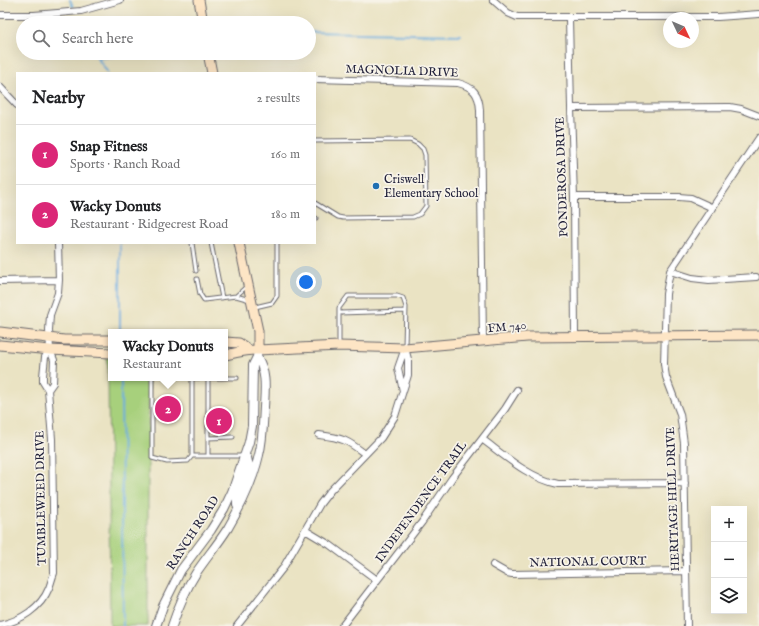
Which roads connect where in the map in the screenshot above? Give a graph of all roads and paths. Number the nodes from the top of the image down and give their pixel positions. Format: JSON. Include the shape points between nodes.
{"nodes":[{"id":1,"x":120,"y":0,"type":"edge"},
{"id":2,"x":199,"y":0,"type":"edge"},
{"id":3,"x":492,"y":0,"type":"edge"},
{"id":4,"x":759,"y":14,"type":"edge"},
{"id":5,"x":0,"y":15,"type":"edge"},
{"id":6,"x":202,"y":16,"type":"edge"},
{"id":7,"x":569,"y":18,"type":"junction"},
{"id":8,"x":209,"y":60,"type":"edge"},
{"id":9,"x":212,"y":72,"type":"edge"},
{"id":10,"x":316,"y":79,"type":"edge"},
{"id":11,"x":0,"y":86,"type":"edge"},
{"id":12,"x":16,"y":104,"type":"edge"},
{"id":13,"x":571,"y":108,"type":"junction"},
{"id":14,"x":759,"y":116,"type":"edge"},
{"id":15,"x":759,"y":138,"type":"edge"},
{"id":16,"x":316,"y":141,"type":"edge"},
{"id":17,"x":574,"y":197,"type":"junction"},
{"id":18,"x":316,"y":203,"type":"edge"},
{"id":19,"x":713,"y":208,"type":"junction"},
{"id":20,"x":58,"y":244,"type":"edge"},
{"id":21,"x":192,"y":244,"type":"edge"},
{"id":22,"x":211,"y":244,"type":"edge"},
{"id":23,"x":239,"y":244,"type":"edge"},
{"id":24,"x":277,"y":244,"type":"edge"},
{"id":25,"x":196,"y":271,"type":"dead end"},
{"id":26,"x":670,"y":271,"type":"junction"},
{"id":27,"x":756,"y":277,"type":"dead end"},
{"id":28,"x":197,"y":279,"type":"dead end"},
{"id":29,"x":59,"y":280,"type":"junction"},
{"id":30,"x":0,"y":281,"type":"edge"},
{"id":31,"x":248,"y":285,"type":"junction"},
{"id":32,"x":236,"y":296,"type":"junction"},
{"id":33,"x":222,"y":298,"type":"junction"},
{"id":34,"x":252,"y":304,"type":"junction"},
{"id":35,"x":406,"y":311,"type":"junction"},
{"id":36,"x":339,"y":313,"type":"junction"},
{"id":37,"x":0,"y":332,"type":"edge"},
{"id":38,"x":759,"y":335,"type":"edge"},
{"id":39,"x":575,"y":336,"type":"junction"},
{"id":40,"x":664,"y":336,"type":"junction"},
{"id":41,"x":50,"y":339,"type":"junction"},
{"id":42,"x":108,"y":340,"type":"edge"},
{"id":43,"x":483,"y":341,"type":"junction"},
{"id":44,"x":228,"y":342,"type":"edge"},
{"id":45,"x":0,"y":345,"type":"edge"},
{"id":46,"x":339,"y":346,"type":"junction"},
{"id":47,"x":405,"y":348,"type":"junction"},
{"id":48,"x":248,"y":349,"type":"junction"},
{"id":49,"x":50,"y":350,"type":"junction"},
{"id":50,"x":108,"y":353,"type":"edge"},
{"id":51,"x":258,"y":353,"type":"junction"},
{"id":52,"x":228,"y":355,"type":"edge"},
{"id":53,"x":228,"y":378,"type":"edge"},
{"id":54,"x":237,"y":378,"type":"dead end"},
{"id":55,"x":152,"y":381,"type":"edge"},
{"id":56,"x":192,"y":381,"type":"edge"},
{"id":57,"x":208,"y":381,"type":"edge"},
{"id":58,"x":48,"y":390,"type":"junction"},
{"id":59,"x":403,"y":390,"type":"junction"},
{"id":60,"x":517,"y":390,"type":"dead end"},
{"id":61,"x":319,"y":435,"type":"dead end"},
{"id":62,"x":208,"y":438,"type":"junction"},
{"id":63,"x":233,"y":438,"type":"dead end"},
{"id":64,"x":482,"y":439,"type":"junction"},
{"id":65,"x":365,"y":454,"type":"junction"},
{"id":66,"x":192,"y":456,"type":"junction"},
{"id":67,"x":208,"y":456,"type":"junction"},
{"id":68,"x":244,"y":456,"type":"junction"},
{"id":69,"x":685,"y":483,"type":"junction"},
{"id":70,"x":236,"y":513,"type":"junction"},
{"id":71,"x":305,"y":530,"type":"junction"},
{"id":72,"x":493,"y":565,"type":"dead end"},
{"id":73,"x":686,"y":571,"type":"junction"},
{"id":74,"x":377,"y":580,"type":"junction"},
{"id":75,"x":0,"y":625,"type":"edge"},
{"id":76,"x":156,"y":626,"type":"edge"},
{"id":77,"x":172,"y":626,"type":"edge"},
{"id":78,"x":237,"y":626,"type":"edge"},
{"id":79,"x":342,"y":626,"type":"edge"},
{"id":80,"x":687,"y":626,"type":"edge"}],
"edges":[{"from":1,"to":5,"type":"street","via":[[81,11]]},
{"from":2,"to":6,"type":"main road"},
{"from":3,"to":7,"type":"street","via":[[517,17]]},
{"from":4,"to":7,"type":"street","via":[[718,17]]},
{"from":7,"to":13,"type":"street","name":"PONDEROSA DRIVE"},
{"from":8,"to":9,"type":"main road"},
{"from":10,"to":43,"type":"street","name":"MAGNOLIA DRIVE","via":[[458,83],[468,86],[475,92],[480,110]]},
{"from":11,"to":12,"type":"street"},
{"from":13,"to":14,"type":"street","via":[[730,107]]},
{"from":13,"to":17,"type":"street","name":"PONDEROSA DRIVE"},
{"from":15,"to":19,"type":"street","name":"HERITAGE HILL DRIVE"},
{"from":16,"to":18,"type":"lane","via":[[410,140],[418,144],[425,155],[426,206],[420,214],[412,217],[343,218]]},
{"from":17,"to":19,"type":"street","via":[[679,197],[691,198]]},
{"from":17,"to":39,"type":"street","name":"PONDEROSA DRIVE"},
{"from":19,"to":26,"type":"street","name":"HERITAGE HILL DRIVE"},
{"from":20,"to":29,"type":"street","name":"TUMBLEWEED DRIVE"},
{"from":21,"to":25,"type":"lane"},
{"from":22,"to":33,"type":"lane"},
{"from":23,"to":31,"type":"main road"},
{"from":24,"to":34,"type":"lane","via":[[277,296],[272,303]]},
{"from":26,"to":27,"type":"street","via":[[709,280]]},
{"from":26,"to":40,"type":"street","name":"HERITAGE HILL DRIVE"},
{"from":28,"to":33,"type":"lane","via":[[204,300]]},
{"from":29,"to":30,"type":"street"},
{"from":29,"to":41,"type":"street","name":"TUMBLEWEED DRIVE","via":[[58,293],[50,315]]},
{"from":31,"to":32,"type":"lane"},
{"from":31,"to":34,"type":"main road"},
{"from":32,"to":33,"type":"lane"},
{"from":32,"to":34,"type":"lane"},
{"from":34,"to":51,"type":"main road","via":[[258,331]]},
{"from":35,"to":36,"type":"lane"},
{"from":35,"to":36,"type":"lane","via":[[403,298],[397,296],[348,296],[339,308]]},
{"from":35,"to":47,"type":"lane"},
{"from":36,"to":46,"type":"lane"},
{"from":37,"to":41,"type":"main road"},
{"from":38,"to":40,"type":"main road","name":"FM 740","number":"FM 740"},
{"from":39,"to":40,"type":"main road","name":"FM 740","number":"FM 740"},
{"from":39,"to":43,"type":"main road","name":"FM 740","number":"FM 740"},
{"from":40,"to":69,"type":"street","name":"HERITAGE HILL DRIVE","via":[[666,377],[683,428]]},
{"from":41,"to":42,"type":"main road"},
{"from":41,"to":49,"type":"street","name":"TUMBLEWEED DRIVE"},
{"from":43,"to":47,"type":"main road","name":"FM 740","number":"FM 740"},
{"from":44,"to":48,"type":"main road","via":[[239,343]]},
{"from":45,"to":49,"type":"main road"},
{"from":46,"to":47,"type":"main road","name":"FM 740","number":"FM 740"},
{"from":46,"to":51,"type":"main road","name":"FM 740","number":"FM 740"},
{"from":47,"to":59,"type":"street","via":[[409,366]]},
{"from":47,"to":59,"type":"street","via":[[398,368]]},
{"from":48,"to":51,"type":"main road","name":"FM 740"},
{"from":48,"to":52,"type":"main road"},
{"from":49,"to":50,"type":"main road"},
{"from":49,"to":58,"type":"street","name":"TUMBLEWEED DRIVE","via":[[54,358],[54,376]]},
{"from":49,"to":58,"type":"street","name":"TUMBLEWEED DRIVE","via":[[45,357],[42,376]]},
{"from":51,"to":68,"type":"street","name":"RANCH ROAD","via":[[253,365],[252,426]]},
{"from":51,"to":70,"type":"street","name":"RANCH ROAD","via":[[263,366],[265,386],[263,431],[255,469]]},
{"from":53,"to":54,"type":"lane"},
{"from":55,"to":66,"type":"lane","via":[[152,458],[167,462],[188,461]]},
{"from":56,"to":66,"type":"lane"},
{"from":57,"to":62,"type":"lane"},
{"from":58,"to":75,"type":"street","name":"TUMBLEWEED DRIVE","via":[[52,439],[54,573],[49,589],[36,606],[24,617]]},
{"from":59,"to":65,"type":"street","via":[[395,416],[381,438]]},
{"from":60,"to":64,"type":"street","name":"INDEPENDENCE TRAIL"},
{"from":61,"to":65,"type":"street","via":[[344,439]]},
{"from":62,"to":63,"type":"lane"},
{"from":62,"to":67,"type":"lane"},
{"from":64,"to":69,"type":"street","via":[[530,474],[548,482]]},
{"from":64,"to":74,"type":"street","name":"INDEPENDENCE TRAIL"},
{"from":65,"to":71,"type":"street","via":[[330,490]]},
{"from":66,"to":67,"type":"lane"},
{"from":67,"to":68,"type":"lane"},
{"from":68,"to":70,"type":"street","via":[[249,466],[237,499]]},
{"from":68,"to":76,"type":"street","name":"RANCH ROAD","via":[[224,509],[181,570]]},
{"from":69,"to":73,"type":"street","name":"HERITAGE HILL DRIVE"},
{"from":70,"to":77,"type":"street","name":"RANCH ROAD","via":[[180,601]]},
{"from":71,"to":74,"type":"street"},
{"from":71,"to":78,"type":"street","via":[[283,568]]},
{"from":72,"to":73,"type":"street","name":"NATIONAL COURT","via":[[512,574]]},
{"from":73,"to":80,"type":"street","name":"HERITAGE HILL DRIVE"},
{"from":74,"to":79,"type":"street","name":"INDEPENDENCE TRAIL"}]}
